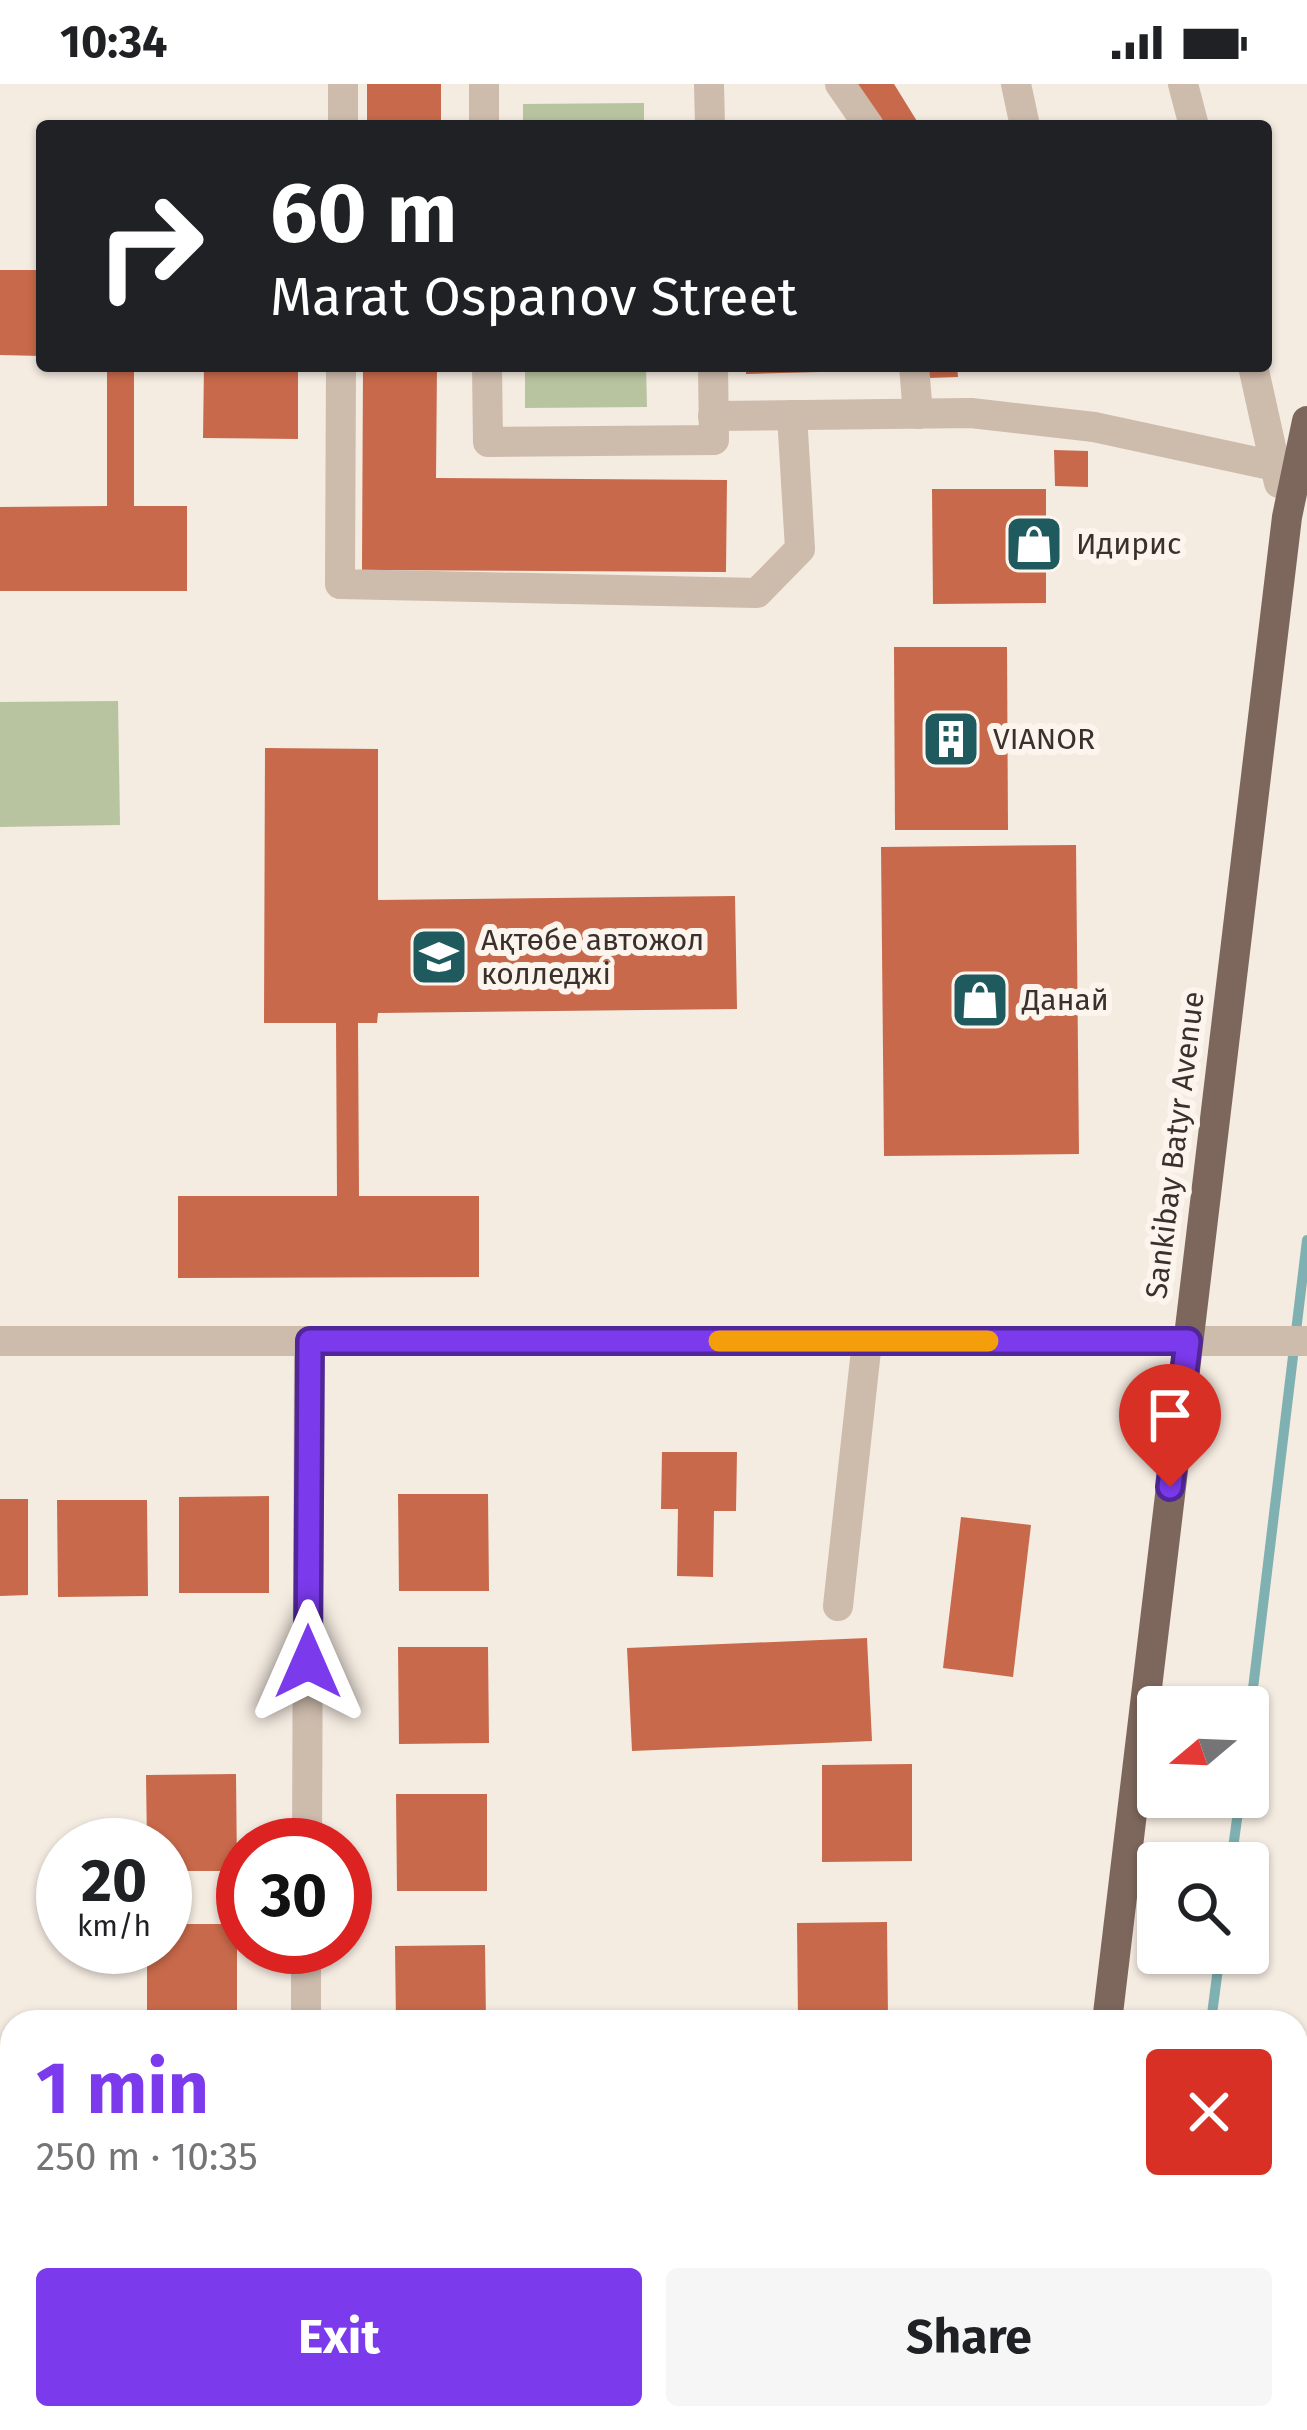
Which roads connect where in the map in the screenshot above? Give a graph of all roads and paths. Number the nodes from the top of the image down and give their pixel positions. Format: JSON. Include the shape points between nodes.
{"nodes":[{"id":1,"x":343,"y":84,"type":"edge"},
{"id":2,"x":484,"y":84,"type":"edge"},
{"id":3,"x":709,"y":84,"type":"edge"},
{"id":4,"x":840,"y":84,"type":"edge"},
{"id":5,"x":1016,"y":84,"type":"edge"},
{"id":6,"x":1183,"y":84,"type":"edge"},
{"id":7,"x":343,"y":120,"type":"edge"},
{"id":8,"x":484,"y":120,"type":"edge"},
{"id":9,"x":710,"y":120,"type":"edge"},
{"id":10,"x":864,"y":120,"type":"edge"},
{"id":11,"x":1024,"y":120,"type":"edge"},
{"id":12,"x":1192,"y":120,"type":"edge"},
{"id":13,"x":341,"y":372,"type":"edge"},
{"id":14,"x":487,"y":372,"type":"edge"},
{"id":15,"x":712,"y":372,"type":"edge"},
{"id":16,"x":914,"y":372,"type":"edge"},
{"id":17,"x":1254,"y":372,"type":"edge"},
{"id":18,"x":918,"y":414,"type":"junction"},
{"id":19,"x":792,"y":415,"type":"junction"},
{"id":20,"x":713,"y":416,"type":"junction"},
{"id":21,"x":1307,"y":421,"type":"edge"},
{"id":22,"x":1275,"y":466,"type":"junction"},
{"id":23,"x":1287,"y":517,"type":"junction"},
{"id":24,"x":0,"y":1340,"type":"edge"},
{"id":25,"x":1307,"y":1340,"type":"edge"},
{"id":26,"x":310,"y":1341,"type":"junction"},
{"id":27,"x":867,"y":1341,"type":"junction"},
{"id":28,"x":1188,"y":1341,"type":"junction"},
{"id":29,"x":838,"y":1606,"type":"dead end"},
{"id":30,"x":307,"y":1818,"type":"edge"},
{"id":31,"x":306,"y":1974,"type":"edge"},
{"id":32,"x":306,"y":2010,"type":"edge"},
{"id":33,"x":1108,"y":2010,"type":"edge"}],
"edges":[{"from":1,"to":7,"type":"street"},
{"from":2,"to":8,"type":"street"},
{"from":3,"to":9,"type":"street"},
{"from":4,"to":10,"type":"street"},
{"from":5,"to":11,"type":"street"},
{"from":6,"to":12,"type":"street"},
{"from":13,"to":19,"type":"street","via":[[340,584],[758,593],[800,549]]},
{"from":14,"to":20,"type":"street","via":[[488,442],[714,440]]},
{"from":15,"to":20,"type":"street"},
{"from":16,"to":18,"type":"street"},
{"from":17,"to":22,"type":"street"},
{"from":18,"to":19,"type":"street"},
{"from":18,"to":22,"type":"street","via":[[1094,427]]},
{"from":19,"to":20,"type":"street"},
{"from":21,"to":23,"type":"main road","name":"Sankibay Batyr Avenue"},
{"from":22,"to":23,"type":"street"},
{"from":23,"to":28,"type":"main road","name":"Sankibay Batyr Avenue"},
{"from":24,"to":26,"type":"street"},
{"from":25,"to":28,"type":"street"},
{"from":26,"to":27,"type":"street"},
{"from":26,"to":30,"type":"street"},
{"from":27,"to":28,"type":"street"},
{"from":27,"to":29,"type":"street"},
{"from":28,"to":33,"type":"main road","name":"Sankibay Batyr Avenue"},
{"from":31,"to":32,"type":"street"}]}
